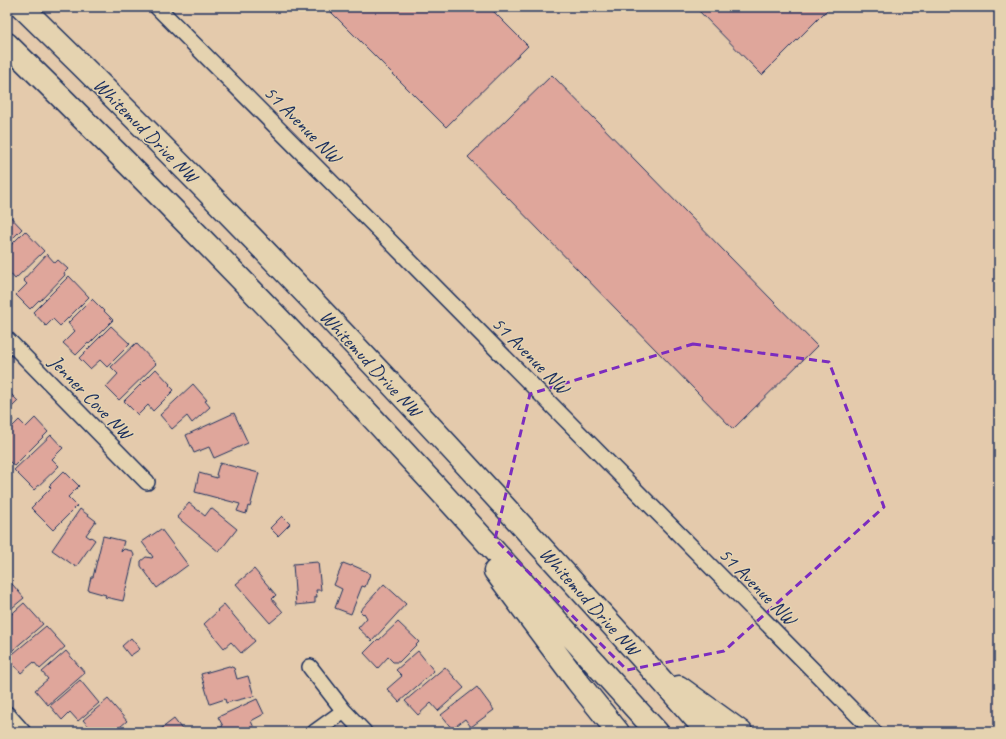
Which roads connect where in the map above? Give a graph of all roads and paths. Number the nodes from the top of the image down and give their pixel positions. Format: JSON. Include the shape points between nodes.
{"nodes":[{"id":1,"x":22,"y":7,"type":"edge"},
{"id":2,"x":158,"y":7,"type":"edge"},
{"id":3,"x":7,"y":44,"type":"edge"},
{"id":4,"x":7,"y":339,"type":"edge"},
{"id":5,"x":415,"y":464,"type":"junction"},
{"id":6,"x":147,"y":482,"type":"dead end"},
{"id":7,"x":649,"y":666,"type":"junction"},
{"id":8,"x":310,"y":667,"type":"dead end"},
{"id":9,"x":344,"y":711,"type":"junction"},
{"id":10,"x":7,"y":714,"type":"edge"},
{"id":11,"x":23,"y":732,"type":"edge"},
{"id":12,"x":315,"y":732,"type":"edge"},
{"id":13,"x":364,"y":732,"type":"edge"},
{"id":14,"x":618,"y":732,"type":"edge"},
{"id":15,"x":657,"y":732,"type":"edge"},
{"id":16,"x":707,"y":732,"type":"edge"},
{"id":17,"x":741,"y":732,"type":"edge"},
{"id":18,"x":874,"y":732,"type":"edge"}],
"edges":[{"from":1,"to":7,"type":"highway","name":"Whitemud Drive NW","via":[[295,283],[444,440]]},
{"from":2,"to":18,"type":"street","name":"51 Avenue NW"},
{"from":3,"to":5,"type":"highway","name":"Whitemud Drive NW","via":[[267,307]]},
{"from":4,"to":6,"type":"street","name":"Jenner Cove NW"},
{"from":5,"to":14,"type":"highway"},
{"from":5,"to":15,"type":"highway","name":"Whitemud Drive NW"},
{"from":7,"to":16,"type":"highway","name":"Whitemud Drive NW"},
{"from":7,"to":17,"type":"highway"},
{"from":8,"to":9,"type":"street"},
{"from":9,"to":12,"type":"street"},
{"from":9,"to":13,"type":"street"},
{"from":10,"to":11,"type":"street"}]}
